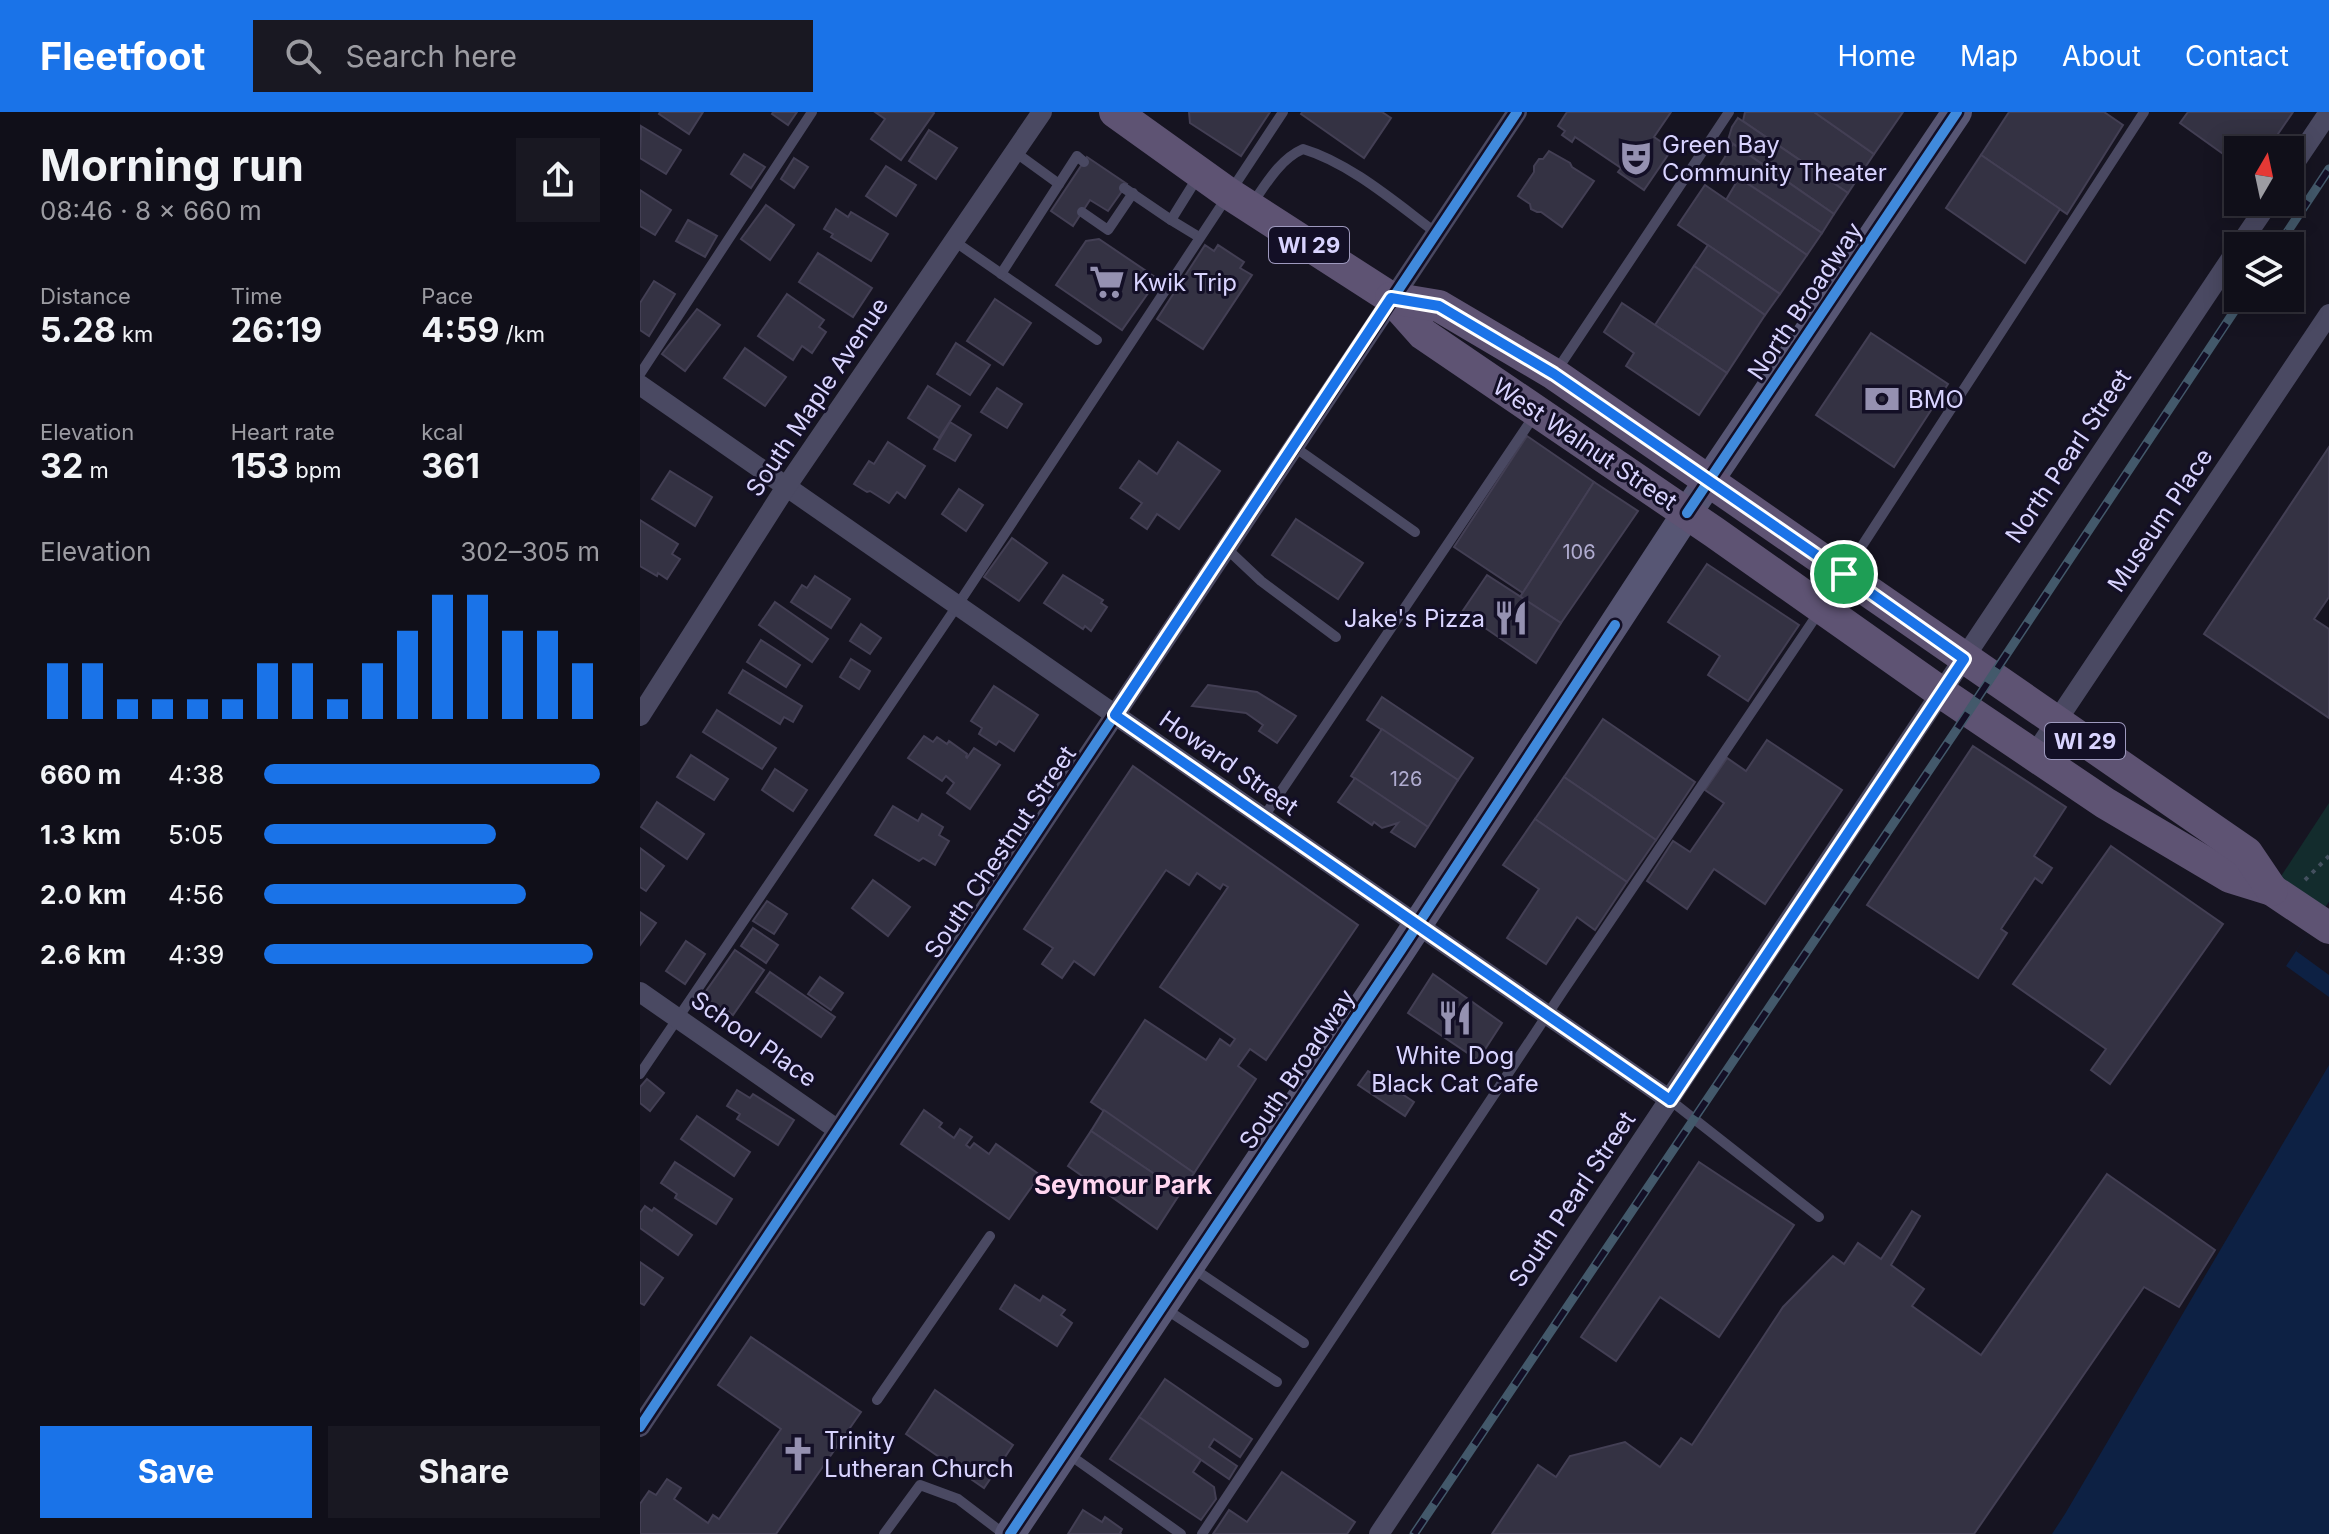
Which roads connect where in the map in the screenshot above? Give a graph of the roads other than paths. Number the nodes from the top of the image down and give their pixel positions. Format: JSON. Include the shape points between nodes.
{"nodes":[{"id":1,"x":812,"y":112,"type":"edge"},
{"id":2,"x":1042,"y":112,"type":"edge"},
{"id":3,"x":1283,"y":112,"type":"edge"},
{"id":4,"x":1517,"y":112,"type":"edge"},
{"id":5,"x":1729,"y":112,"type":"edge"},
{"id":6,"x":1957,"y":112,"type":"edge"},
{"id":7,"x":2144,"y":112,"type":"edge"},
{"id":8,"x":2329,"y":112,"type":"edge"},
{"id":9,"x":1131,"y":120,"type":"edge"},
{"id":10,"x":2304,"y":149,"type":"edge"},
{"id":11,"x":1015,"y":152,"type":"junction"},
{"id":12,"x":1084,"y":162,"type":"dead end"},
{"id":13,"x":1200,"y":173,"type":"junction"},
{"id":14,"x":1062,"y":186,"type":"junction"},
{"id":15,"x":1239,"y":200,"type":"junction"},
{"id":16,"x":1082,"y":212,"type":"dead end"},
{"id":17,"x":1171,"y":220,"type":"junction"},
{"id":18,"x":1435,"y":232,"type":"junction"},
{"id":19,"x":1199,"y":237,"type":"junction"},
{"id":20,"x":954,"y":241,"type":"junction"},
{"id":21,"x":2224,"y":269,"type":"edge"},
{"id":22,"x":1001,"y":274,"type":"junction"},
{"id":23,"x":1391,"y":298,"type":"junction"},
{"id":24,"x":2329,"y":314,"type":"edge"},
{"id":25,"x":1097,"y":340,"type":"dead end"},
{"id":26,"x":640,"y":374,"type":"edge"},
{"id":27,"x":1554,"y":374,"type":"junction"},
{"id":28,"x":640,"y":385,"type":"edge"},
{"id":29,"x":1537,"y":411,"type":"junction"},
{"id":30,"x":1293,"y":446,"type":"junction"},
{"id":31,"x":1709,"y":480,"type":"junction"},
{"id":32,"x":786,"y":487,"type":"junction"},
{"id":33,"x":1687,"y":513,"type":"junction"},
{"id":34,"x":1415,"y":532,"type":"dead end"},
{"id":35,"x":1226,"y":548,"type":"junction"},
{"id":36,"x":1844,"y":574,"type":"junction"},
{"id":37,"x":957,"y":606,"type":"junction"},
{"id":38,"x":1822,"y":608,"type":"junction"},
{"id":39,"x":1336,"y":637,"type":"dead end"},
{"id":40,"x":1964,"y":659,"type":"junction"},
{"id":41,"x":1942,"y":693,"type":"junction"},
{"id":42,"x":1115,"y":715,"type":"junction"},
{"id":43,"x":640,"y":716,"type":"edge"},
{"id":44,"x":2057,"y":721,"type":"junction"},
{"id":45,"x":2034,"y":755,"type":"junction"},
{"id":46,"x":1263,"y":818,"type":"junction"},
{"id":47,"x":2272,"y":890,"type":"junction"},
{"id":48,"x":2323,"y":924,"type":"edge"},
{"id":49,"x":1417,"y":926,"type":"junction"},
{"id":50,"x":640,"y":992,"type":"edge"},
{"id":51,"x":1547,"y":1015,"type":"junction"},
{"id":52,"x":678,"y":1018,"type":"junction"},
{"id":53,"x":640,"y":1074,"type":"edge"},
{"id":54,"x":1670,"y":1100,"type":"junction"},
{"id":55,"x":838,"y":1130,"type":"junction"},
{"id":56,"x":1819,"y":1217,"type":"dead end"},
{"id":57,"x":990,"y":1236,"type":"dead end"},
{"id":58,"x":1189,"y":1266,"type":"junction"},
{"id":59,"x":1162,"y":1307,"type":"junction"},
{"id":60,"x":1304,"y":1343,"type":"dead end"},
{"id":61,"x":1277,"y":1382,"type":"dead end"},
{"id":62,"x":877,"y":1400,"type":"dead end"},
{"id":63,"x":640,"y":1427,"type":"edge"},
{"id":64,"x":1065,"y":1452,"type":"junction"},
{"id":65,"x":884,"y":1534,"type":"edge"},
{"id":66,"x":1004,"y":1534,"type":"edge"},
{"id":67,"x":1010,"y":1534,"type":"edge"},
{"id":68,"x":1181,"y":1534,"type":"edge"},
{"id":69,"x":1202,"y":1534,"type":"edge"},
{"id":70,"x":1379,"y":1534,"type":"edge"}],
"edges":[{"from":1,"to":26,"type":"lane"},
{"from":2,"to":11,"type":"street","name":"South Maple Avenue"},
{"from":3,"to":15,"type":"lane"},
{"from":4,"to":18,"type":"street","name":"South Chestnut Street"},
{"from":5,"to":27,"type":"lane"},
{"from":6,"to":31,"type":"street","name":"North Broadway"},
{"from":7,"to":36,"type":"lane"},
{"from":8,"to":10,"type":"street"},
{"from":9,"to":13,"type":"main road","name":"West Walnut Street","number":"WI 29"},
{"from":11,"to":14,"type":"lane"},
{"from":11,"to":20,"type":"street","name":"South Maple Avenue"},
{"from":12,"to":14,"type":"lane","via":[[1077,156]]},
{"from":13,"to":15,"type":"main road","name":"West Walnut Street","number":"WI 29"},
{"from":13,"to":17,"type":"lane"},
{"from":14,"to":22,"type":"lane"},
{"from":15,"to":18,"type":"lane","via":[[1303,149],[1385,194]]},
{"from":15,"to":19,"type":"lane"},
{"from":15,"to":23,"type":"main road","name":"West Walnut Street","number":"WI 29"},
{"from":16,"to":17,"type":"lane","via":[[1108,230],[1128,191]]},
{"from":17,"to":19,"type":"lane"},
{"from":18,"to":23,"type":"street","name":"South Chestnut Street"},
{"from":19,"to":37,"type":"lane"},
{"from":20,"to":22,"type":"lane"},
{"from":20,"to":32,"type":"street","name":"South Maple Avenue"},
{"from":21,"to":40,"type":"street","name":"North Pearl Street"},
{"from":22,"to":25,"type":"lane"},
{"from":23,"to":27,"type":"main road","name":"West Walnut Street","number":"WI 29","via":[[1439,306]]},
{"from":23,"to":29,"type":"main road","name":"West Walnut Street","number":"WI 29","via":[[1423,334]]},
{"from":23,"to":30,"type":"street","name":"South Chestnut Street"},
{"from":24,"to":44,"type":"street","name":"Museum Place"},
{"from":27,"to":31,"type":"main road","name":"West Walnut Street","number":"WI 29"},
{"from":28,"to":32,"type":"street","name":"Howard Street"},
{"from":29,"to":33,"type":"main road","name":"West Walnut Street","number":"WI 29"},
{"from":29,"to":46,"type":"lane"},
{"from":30,"to":34,"type":"lane"},
{"from":30,"to":35,"type":"street","name":"South Chestnut Street"},
{"from":31,"to":33,"type":"street","name":"North Broadway"},
{"from":31,"to":36,"type":"main road","name":"West Walnut Street","number":"WI 29"},
{"from":32,"to":37,"type":"street","name":"Howard Street"},
{"from":32,"to":43,"type":"street","name":"South Maple Avenue"},
{"from":33,"to":38,"type":"main road","name":"West Walnut Street","number":"WI 29"},
{"from":33,"to":49,"type":"street","name":"South Broadway"},
{"from":35,"to":39,"type":"lane"},
{"from":35,"to":42,"type":"street","name":"South Chestnut Street"},
{"from":36,"to":40,"type":"main road","name":"West Walnut Street","number":"WI 29"},
{"from":37,"to":42,"type":"street","name":"Howard Street"},
{"from":37,"to":52,"type":"lane"},
{"from":38,"to":41,"type":"main road","name":"West Walnut Street","number":"WI 29"},
{"from":38,"to":51,"type":"lane"},
{"from":40,"to":41,"type":"street","name":"North Pearl Street"},
{"from":40,"to":44,"type":"main road","name":"West Walnut Street","number":"WI 29"},
{"from":41,"to":45,"type":"main road","name":"West Walnut Street","number":"WI 29"},
{"from":41,"to":54,"type":"street","name":"South Pearl Street"},
{"from":42,"to":46,"type":"street","name":"Howard Street"},
{"from":42,"to":55,"type":"street","name":"South Chestnut Street"},
{"from":44,"to":45,"type":"street","name":"Museum Place"},
{"from":44,"to":47,"type":"main road","name":"West Walnut Street","number":"WI 29","via":[[2247,853]]},
{"from":45,"to":47,"type":"main road","name":"West Walnut Street","number":"WI 29","via":[[2230,877]]},
{"from":46,"to":49,"type":"street","name":"Howard Street"},
{"from":47,"to":48,"type":"main road","name":"West Walnut Street","number":"WI 29"},
{"from":49,"to":51,"type":"street","name":"Howard Street"},
{"from":49,"to":58,"type":"street","name":"South Broadway"},
{"from":50,"to":52,"type":"street","name":"School Place"},
{"from":51,"to":54,"type":"street","name":"Howard Street"},
{"from":51,"to":69,"type":"lane"},
{"from":52,"to":53,"type":"lane"},
{"from":52,"to":55,"type":"street","name":"School Place"},
{"from":54,"to":56,"type":"lane"},
{"from":54,"to":70,"type":"street","name":"South Pearl Street"},
{"from":55,"to":63,"type":"street","name":"South Chestnut Street"},
{"from":57,"to":62,"type":"lane"},
{"from":58,"to":59,"type":"street","name":"South Broadway"},
{"from":58,"to":60,"type":"lane"},
{"from":59,"to":61,"type":"lane"},
{"from":59,"to":64,"type":"street","name":"South Broadway"},
{"from":64,"to":67,"type":"street","name":"South Broadway"},
{"from":64,"to":68,"type":"lane"},
{"from":65,"to":66,"type":"lane","via":[[920,1485],[958,1499]]}]}
